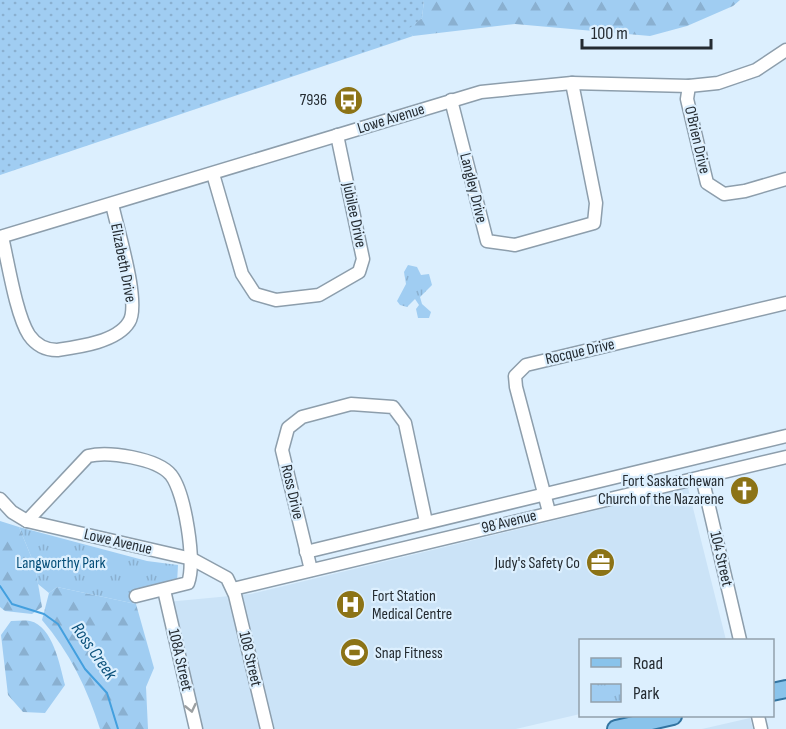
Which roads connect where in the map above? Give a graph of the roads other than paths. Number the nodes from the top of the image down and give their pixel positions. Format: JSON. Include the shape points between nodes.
{"nodes":[{"id":1,"x":786,"y":50,"type":"edge"},
{"id":2,"x":572,"y":83,"type":"junction"},
{"id":3,"x":689,"y":86,"type":"junction"},
{"id":4,"x":451,"y":100,"type":"junction"},
{"id":5,"x":337,"y":135,"type":"junction"},
{"id":6,"x":213,"y":174,"type":"junction"},
{"id":7,"x":786,"y":179,"type":"edge"},
{"id":8,"x":112,"y":204,"type":"junction"},
{"id":9,"x":1,"y":237,"type":"edge"},
{"id":10,"x":786,"y":303,"type":"edge"},
{"id":11,"x":786,"y":436,"type":"edge"},
{"id":12,"x":786,"y":457,"type":"edge"},
{"id":13,"x":702,"y":477,"type":"junction"},
{"id":14,"x":545,"y":494,"type":"junction"},
{"id":15,"x":0,"y":499,"type":"edge"},
{"id":16,"x":549,"y":512,"type":"junction"},
{"id":17,"x":27,"y":521,"type":"junction"},
{"id":18,"x":426,"y":522,"type":"junction"},
{"id":19,"x":306,"y":552,"type":"junction"},
{"id":20,"x":192,"y":559,"type":"junction"},
{"id":21,"x":310,"y":570,"type":"junction"},
{"id":22,"x":233,"y":589,"type":"junction"},
{"id":23,"x":164,"y":590,"type":"junction"},
{"id":24,"x":136,"y":596,"type":"dead end"},
{"id":25,"x":740,"y":639,"type":"edge"},
{"id":26,"x":670,"y":717,"type":"edge"},
{"id":27,"x":196,"y":729,"type":"edge"},
{"id":28,"x":267,"y":729,"type":"edge"},
{"id":29,"x":616,"y":729,"type":"edge"}],
"edges":[{"from":1,"to":3,"type":"street","name":"Lowe Avenue","via":[[744,76]]},
{"from":2,"to":3,"type":"street","name":"Lowe Avenue"},
{"from":2,"to":4,"type":"street","name":"Lowe Avenue","via":[[481,92]]},
{"from":2,"to":4,"type":"street","name":"Langley Drive","via":[[596,203],[594,223],[515,245],[487,241]]},
{"from":3,"to":7,"type":"street","name":"O'Brien Drive","via":[[687,99],[707,183],[724,194]]},
{"from":4,"to":5,"type":"street","name":"Lowe Avenue"},
{"from":5,"to":6,"type":"street","name":"Lowe Avenue"},
{"from":5,"to":6,"type":"street","name":"Jubilee Drive","via":[[363,259],[359,272],[319,295],[276,300],[255,294],[242,274]]},
{"from":6,"to":8,"type":"street","name":"Lowe Avenue"},
{"from":8,"to":9,"type":"street","name":"Lowe Avenue"},
{"from":8,"to":9,"type":"street","name":"Elizabeth Drive","via":[[134,303],[130,322],[115,335],[86,344],[52,350],[31,338]]},
{"from":10,"to":14,"type":"street","name":"Rocque Drive","via":[[526,365],[515,376],[516,387]]},
{"from":11,"to":14,"type":"street"},
{"from":12,"to":13,"type":"street","name":"98 Avenue"},
{"from":13,"to":16,"type":"street","name":"98 Avenue"},
{"from":13,"to":25,"type":"street","name":"104 Street"},
{"from":14,"to":16,"type":"street","name":"Rocque Drive"},
{"from":14,"to":18,"type":"street"},
{"from":15,"to":17,"type":"street","name":"Lowe Avenue"},
{"from":16,"to":21,"type":"street","name":"98 Avenue"},
{"from":17,"to":20,"type":"street","name":"Lowe Avenue"},
{"from":17,"to":20,"type":"street","via":[[88,456],[101,453],[131,458],[156,464],[172,476],[186,515]]},
{"from":18,"to":19,"type":"street"},
{"from":18,"to":19,"type":"street","name":"Ross Drive","via":[[405,423],[393,407],[351,404],[302,417],[288,428],[282,450]]},
{"from":19,"to":21,"type":"street","name":"Ross Drive"},
{"from":20,"to":22,"type":"street","name":"Lowe Avenue","via":[[218,571]]},
{"from":20,"to":23,"type":"street","via":[[188,583]]},
{"from":21,"to":22,"type":"street","name":"98 Avenue"},
{"from":22,"to":28,"type":"street","name":"108 Street"},
{"from":23,"to":24,"type":"street"},
{"from":23,"to":27,"type":"street","name":"108A Street","one_way":true},
{"from":26,"to":29,"type":"main road"}]}
